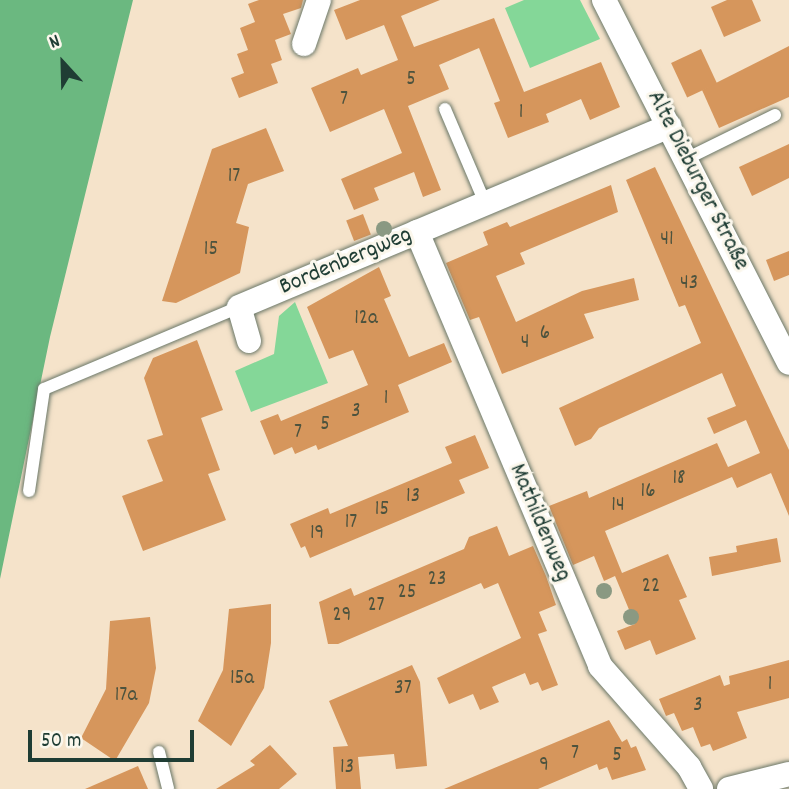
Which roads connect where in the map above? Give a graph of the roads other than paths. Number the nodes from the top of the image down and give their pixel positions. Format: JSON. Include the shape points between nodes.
{"nodes":[{"id":1,"x":319,"y":0,"type":"edge"},
{"id":2,"x":604,"y":0,"type":"edge"},
{"id":3,"x":304,"y":44,"type":"dead end"},
{"id":4,"x":445,"y":109,"type":"dead end"},
{"id":5,"x":775,"y":116,"type":"dead end"},
{"id":6,"x":669,"y":126,"type":"junction"},
{"id":7,"x":688,"y":158,"type":"junction"},
{"id":8,"x":485,"y":203,"type":"junction"},
{"id":9,"x":416,"y":232,"type":"junction"},
{"id":10,"x":239,"y":307,"type":"junction"},
{"id":11,"x":249,"y":341,"type":"dead end"},
{"id":12,"x":789,"y":363,"type":"edge"},
{"id":13,"x":29,"y":491,"type":"dead end"},
{"id":14,"x":159,"y":752,"type":"dead end"},
{"id":15,"x":789,"y":774,"type":"edge"},
{"id":16,"x":168,"y":789,"type":"edge"},
{"id":17,"x":701,"y":789,"type":"edge"},
{"id":18,"x":729,"y":789,"type":"edge"}],
"edges":[{"from":1,"to":3,"type":"street"},
{"from":2,"to":6,"type":"street","name":"Alte Dieburger Straße"},
{"from":4,"to":8,"type":"lane"},
{"from":5,"to":7,"type":"lane"},
{"from":6,"to":7,"type":"street","name":"Alte Dieburger Straße"},
{"from":6,"to":8,"type":"street","name":"Bordenbergweg"},
{"from":7,"to":12,"type":"street","name":"Alte Dieburger Straße"},
{"from":8,"to":9,"type":"street","name":"Bordenbergweg"},
{"from":9,"to":10,"type":"street","name":"Bordenbergweg"},
{"from":9,"to":17,"type":"street","name":"Mathildenweg","via":[[600,666],[689,766]]},
{"from":10,"to":11,"type":"street"},
{"from":10,"to":13,"type":"lane","via":[[44,389]]},
{"from":14,"to":16,"type":"lane"},
{"from":15,"to":18,"type":"street"}]}
